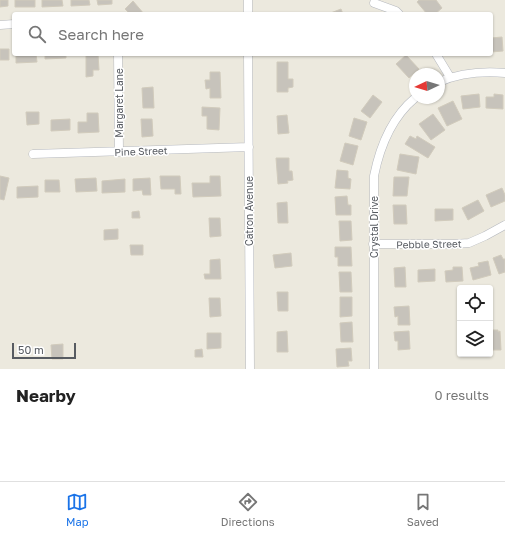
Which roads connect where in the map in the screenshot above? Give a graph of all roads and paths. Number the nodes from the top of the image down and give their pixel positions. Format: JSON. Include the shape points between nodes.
{"nodes":[{"id":1,"x":248,"y":0,"type":"edge"},
{"id":2,"x":374,"y":3,"type":"dead end"},
{"id":3,"x":248,"y":12,"type":"edge"},
{"id":4,"x":397,"y":12,"type":"edge"},
{"id":5,"x":12,"y":24,"type":"edge"},
{"id":6,"x":0,"y":25,"type":"edge"},
{"id":7,"x":118,"y":56,"type":"edge"},
{"id":8,"x":248,"y":56,"type":"edge"},
{"id":9,"x":437,"y":56,"type":"edge"},
{"id":10,"x":505,"y":73,"type":"edge"},
{"id":11,"x":450,"y":77,"type":"junction"},
{"id":12,"x":445,"y":79,"type":"edge"},
{"id":13,"x":409,"y":104,"type":"edge"},
{"id":14,"x":249,"y":148,"type":"junction"},
{"id":15,"x":119,"y":152,"type":"junction"},
{"id":16,"x":33,"y":154,"type":"dead end"},
{"id":17,"x":505,"y":225,"type":"edge"},
{"id":18,"x":373,"y":244,"type":"junction"},
{"id":19,"x":250,"y":369,"type":"edge"},
{"id":20,"x":374,"y":369,"type":"edge"}],
"edges":[{"from":1,"to":3,"type":"street"},
{"from":2,"to":4,"type":"street"},
{"from":5,"to":6,"type":"street"},
{"from":7,"to":15,"type":"street","name":"Margaret Lane"},
{"from":8,"to":14,"type":"street","name":"Catron Avenue"},
{"from":9,"to":11,"type":"street"},
{"from":10,"to":11,"type":"street","via":[[477,72]]},
{"from":11,"to":12,"type":"street"},
{"from":13,"to":18,"type":"street","name":"Crystal Drive","via":[[390,129],[377,160]]},
{"from":14,"to":15,"type":"street","name":"Pine Street"},
{"from":14,"to":19,"type":"street","name":"Catron Avenue"},
{"from":15,"to":16,"type":"street","name":"Pine Street"},
{"from":17,"to":18,"type":"street","name":"Pebble Street","via":[[469,243]]},
{"from":18,"to":20,"type":"street","name":"Crystal Drive"}]}
